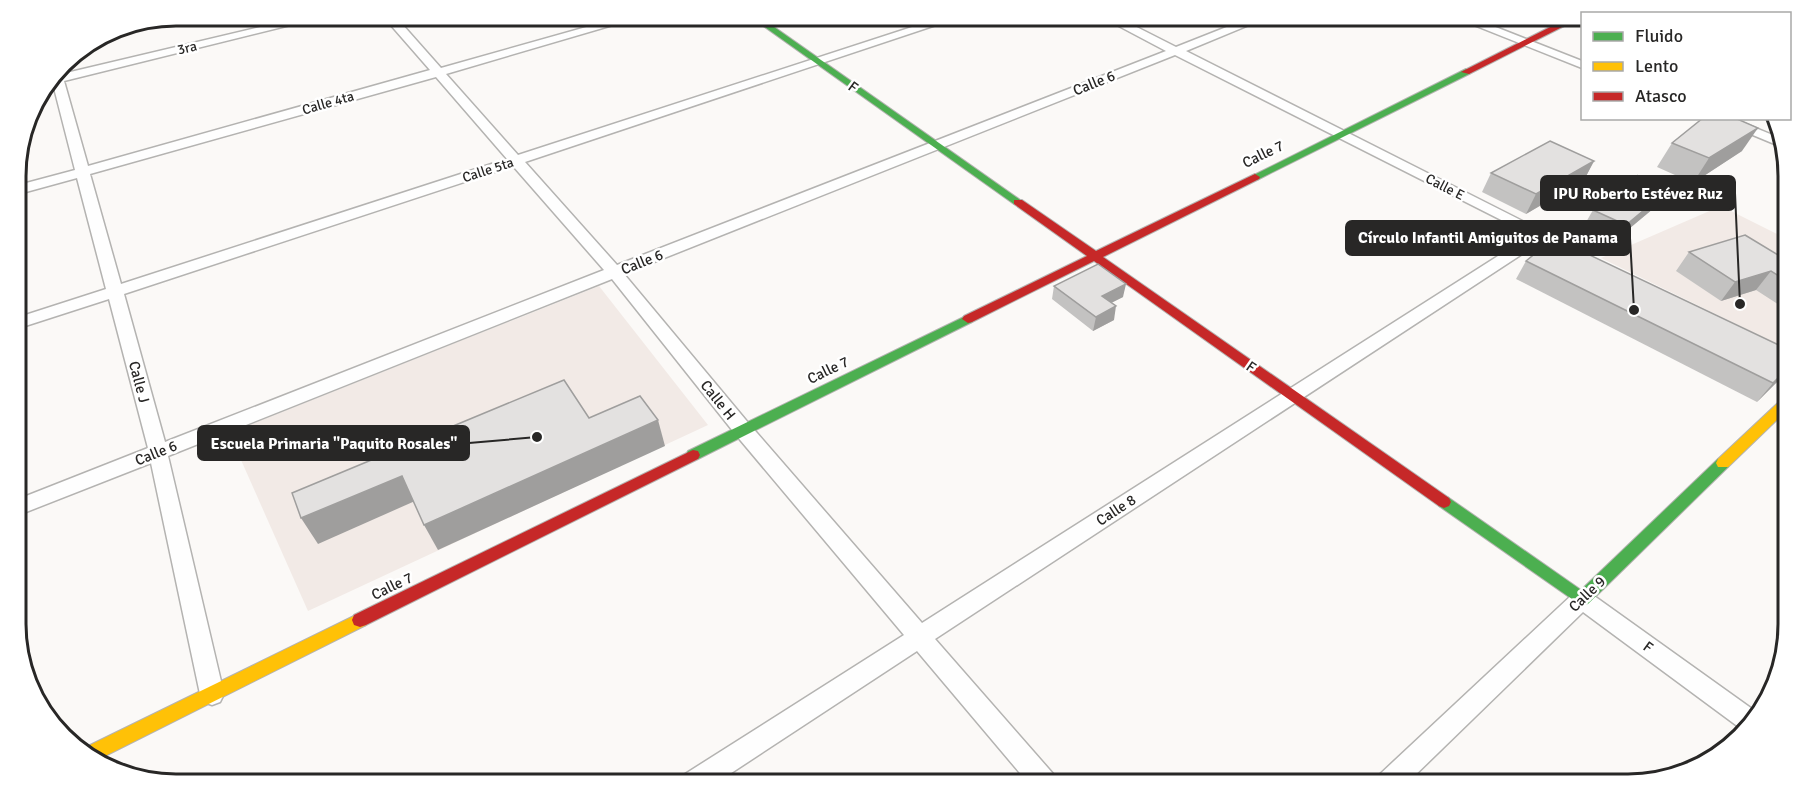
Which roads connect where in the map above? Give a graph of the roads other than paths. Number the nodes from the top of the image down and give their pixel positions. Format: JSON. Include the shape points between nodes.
{"nodes":[{"id":1,"x":278,"y":26,"type":"edge"},
{"id":2,"x":398,"y":26,"type":"edge"},
{"id":3,"x":602,"y":26,"type":"edge"},
{"id":4,"x":767,"y":26,"type":"edge"},
{"id":5,"x":927,"y":26,"type":"edge"},
{"id":6,"x":1126,"y":26,"type":"edge"},
{"id":7,"x":1239,"y":26,"type":"edge"},
{"id":8,"x":1484,"y":26,"type":"edge"},
{"id":9,"x":1558,"y":26,"type":"edge"},
{"id":10,"x":1525,"y":42,"type":"junction"},
{"id":11,"x":1175,"y":51,"type":"junction"},
{"id":12,"x":818,"y":62,"type":"junction"},
{"id":13,"x":1581,"y":65,"type":"edge"},
{"id":14,"x":438,"y":72,"type":"junction"},
{"id":15,"x":64,"y":76,"type":"edge"},
{"id":16,"x":56,"y":85,"type":"edge"},
{"id":17,"x":1724,"y":120,"type":"edge"},
{"id":18,"x":1340,"y":134,"type":"junction"},
{"id":19,"x":1773,"y":140,"type":"edge"},
{"id":20,"x":935,"y":146,"type":"junction"},
{"id":21,"x":516,"y":160,"type":"junction"},
{"id":22,"x":83,"y":173,"type":"junction"},
{"id":23,"x":26,"y":188,"type":"edge"},
{"id":24,"x":1541,"y":235,"type":"junction"},
{"id":25,"x":1563,"y":246,"type":"edge"},
{"id":26,"x":1093,"y":256,"type":"junction"},
{"id":27,"x":614,"y":273,"type":"junction"},
{"id":28,"x":115,"y":292,"type":"junction"},
{"id":29,"x":26,"y":321,"type":"edge"},
{"id":30,"x":1291,"y":395,"type":"junction"},
{"id":31,"x":1778,"y":411,"type":"edge"},
{"id":32,"x":743,"y":430,"type":"junction"},
{"id":33,"x":158,"y":452,"type":"junction"},
{"id":34,"x":26,"y":504,"type":"edge"},
{"id":35,"x":1582,"y":599,"type":"junction"},
{"id":36,"x":920,"y":638,"type":"junction"},
{"id":37,"x":212,"y":694,"type":"junction"},
{"id":38,"x":1745,"y":718,"type":"edge"},
{"id":39,"x":95,"y":751,"type":"edge"},
{"id":40,"x":708,"y":774,"type":"edge"},
{"id":41,"x":1037,"y":774,"type":"edge"},
{"id":42,"x":1399,"y":774,"type":"edge"}],
"edges":[{"from":1,"to":15,"type":"street","name":"3ra"},
{"from":2,"to":14,"type":"street","name":"Calle H"},
{"from":3,"to":14,"type":"street","name":"Calle 4ta"},
{"from":4,"to":12,"type":"street","name":"F"},
{"from":5,"to":12,"type":"street","name":"Calle 5ta"},
{"from":6,"to":11,"type":"street","name":"Calle E"},
{"from":7,"to":11,"type":"street","name":"Calle 6"},
{"from":8,"to":10,"type":"street"},
{"from":9,"to":10,"type":"street","name":"Calle 7"},
{"from":10,"to":13,"type":"street"},
{"from":10,"to":18,"type":"street","name":"Calle 7"},
{"from":11,"to":18,"type":"street","name":"Calle E"},
{"from":11,"to":20,"type":"street","name":"Calle 6"},
{"from":12,"to":20,"type":"street","name":"F"},
{"from":12,"to":21,"type":"street","name":"Calle 5ta"},
{"from":14,"to":21,"type":"street","name":"Calle H"},
{"from":14,"to":22,"type":"street","name":"Calle 4ta"},
{"from":16,"to":22,"type":"street","name":"Calle J"},
{"from":17,"to":19,"type":"street"},
{"from":18,"to":24,"type":"street","name":"Calle E"},
{"from":18,"to":26,"type":"street","name":"Calle 7"},
{"from":20,"to":26,"type":"street","name":"F"},
{"from":20,"to":27,"type":"street","name":"Calle 6"},
{"from":21,"to":27,"type":"street","name":"Calle H"},
{"from":21,"to":28,"type":"street","name":"Calle 5ta"},
{"from":22,"to":23,"type":"street","name":"Calle 4ta"},
{"from":22,"to":28,"type":"street","name":"Calle J"},
{"from":24,"to":25,"type":"street","name":"Calle E"},
{"from":24,"to":30,"type":"street","name":"Calle 8"},
{"from":26,"to":30,"type":"street","name":"F"},
{"from":26,"to":32,"type":"street","name":"Calle 7"},
{"from":27,"to":32,"type":"street","name":"Calle H"},
{"from":27,"to":33,"type":"street","name":"Calle 6"},
{"from":28,"to":29,"type":"street","name":"Calle 5ta"},
{"from":28,"to":33,"type":"street","name":"Calle J"},
{"from":30,"to":35,"type":"street","name":"F"},
{"from":30,"to":36,"type":"street","name":"Calle 8"},
{"from":31,"to":35,"type":"street","name":"Calle 9"},
{"from":32,"to":36,"type":"street","name":"Calle H"},
{"from":32,"to":37,"type":"street","name":"Calle 7"},
{"from":33,"to":34,"type":"street","name":"Calle 6"},
{"from":33,"to":37,"type":"street","name":"Calle J"},
{"from":35,"to":38,"type":"street","name":"F"},
{"from":35,"to":42,"type":"street","name":"Calle 9"},
{"from":36,"to":40,"type":"street","name":"Calle 8"},
{"from":36,"to":41,"type":"street","name":"Calle H"},
{"from":37,"to":39,"type":"street","name":"Calle 7"}]}
